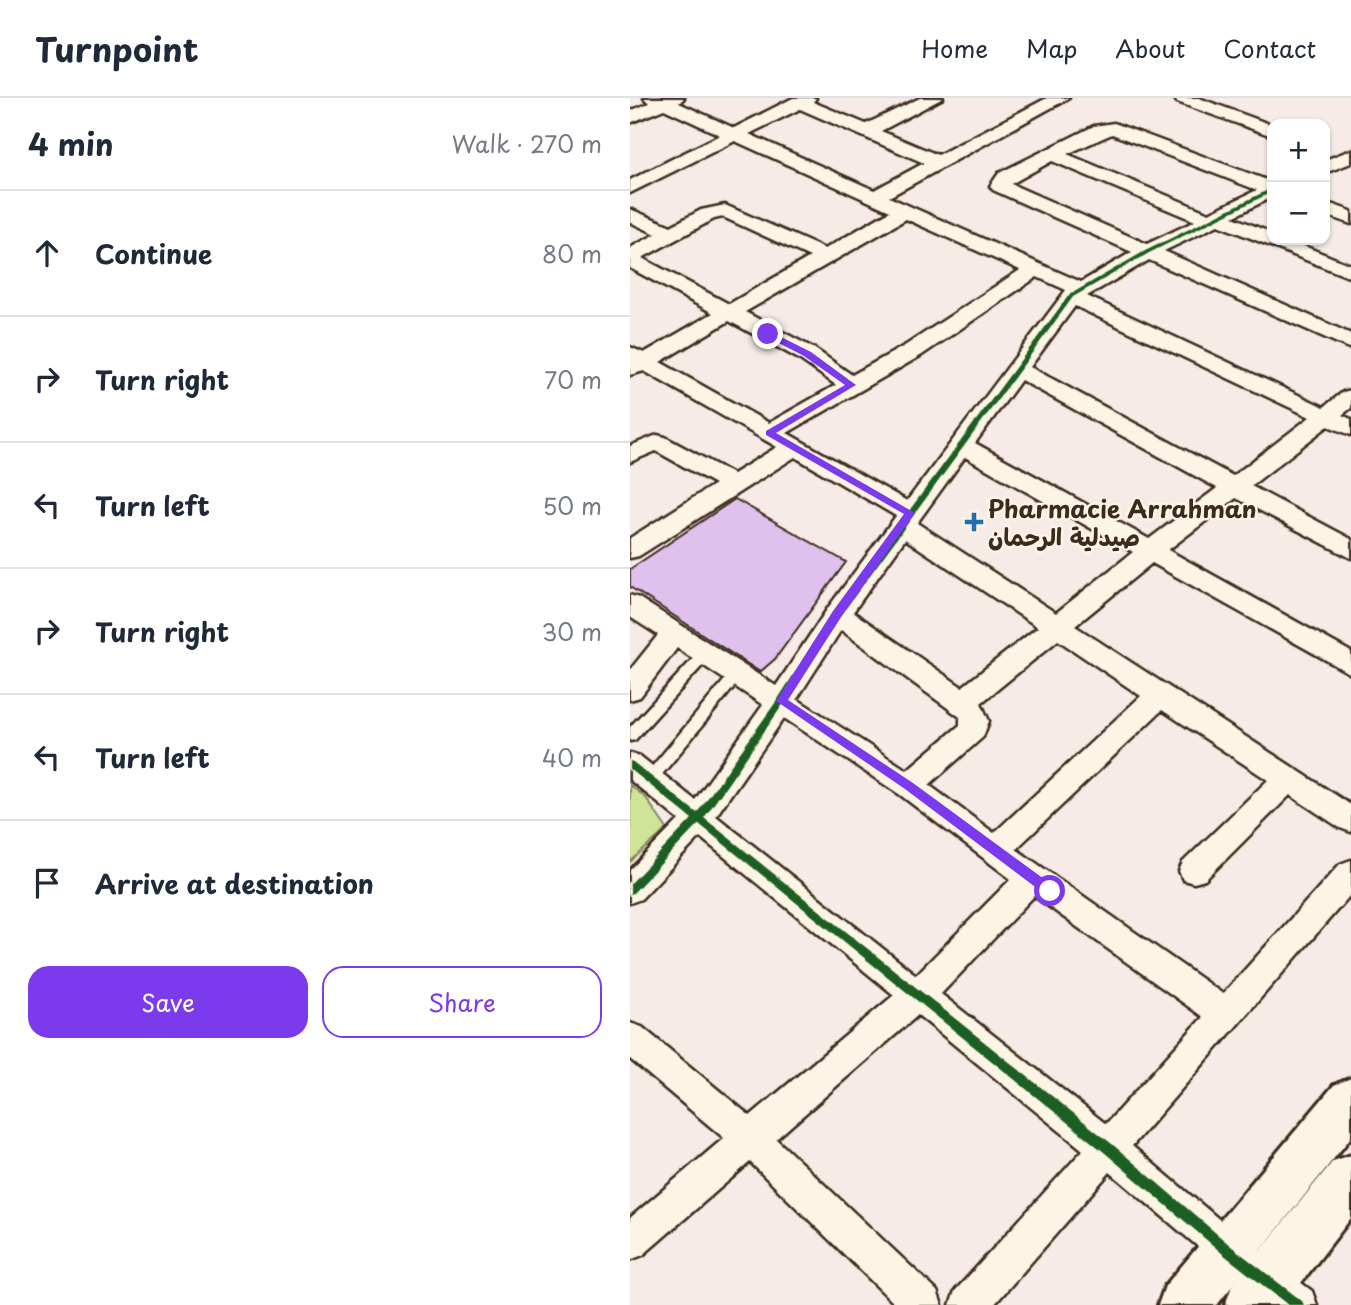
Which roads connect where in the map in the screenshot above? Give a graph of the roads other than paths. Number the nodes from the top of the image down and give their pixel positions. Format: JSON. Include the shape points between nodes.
{"nodes":[{"id":1,"x":934,"y":98,"type":"edge"},
{"id":2,"x":1060,"y":98,"type":"edge"},
{"id":3,"x":1183,"y":98,"type":"edge"},
{"id":4,"x":661,"y":99,"type":"edge"},
{"id":5,"x":803,"y":100,"type":"edge"},
{"id":6,"x":630,"y":109,"type":"edge"},
{"id":7,"x":630,"y":118,"type":"edge"},
{"id":8,"x":1267,"y":129,"type":"edge"},
{"id":9,"x":866,"y":131,"type":"junction"},
{"id":10,"x":734,"y":134,"type":"junction"},
{"id":11,"x":962,"y":150,"type":"junction"},
{"id":12,"x":1330,"y":151,"type":"edge"},
{"id":13,"x":1054,"y":155,"type":"junction"},
{"id":14,"x":1349,"y":157,"type":"edge"},
{"id":15,"x":938,"y":162,"type":"junction"},
{"id":16,"x":1330,"y":165,"type":"edge"},
{"id":17,"x":1006,"y":177,"type":"junction"},
{"id":18,"x":630,"y":187,"type":"edge"},
{"id":19,"x":1267,"y":187,"type":"edge"},
{"id":20,"x":1267,"y":192,"type":"edge"},
{"id":21,"x":877,"y":196,"type":"junction"},
{"id":22,"x":907,"y":210,"type":"junction"},
{"id":23,"x":1330,"y":210,"type":"edge"},
{"id":24,"x":630,"y":215,"type":"edge"},
{"id":25,"x":1351,"y":218,"type":"edge"},
{"id":26,"x":1213,"y":219,"type":"junction"},
{"id":27,"x":672,"y":234,"type":"junction"},
{"id":28,"x":1147,"y":252,"type":"junction"},
{"id":29,"x":826,"y":257,"type":"junction"},
{"id":30,"x":630,"y":258,"type":"edge"},
{"id":31,"x":1035,"y":269,"type":"junction"},
{"id":32,"x":1351,"y":272,"type":"edge"},
{"id":33,"x":1075,"y":293,"type":"junction"},
{"id":34,"x":728,"y":313,"type":"junction"},
{"id":35,"x":1351,"y":342,"type":"edge"},
{"id":36,"x":635,"y":362,"type":"edge"},
{"id":37,"x":1017,"y":369,"type":"junction"},
{"id":38,"x":851,"y":385,"type":"junction"},
{"id":39,"x":1351,"y":397,"type":"edge"},
{"id":40,"x":1328,"y":416,"type":"junction"},
{"id":41,"x":1351,"y":428,"type":"edge"},
{"id":42,"x":769,"y":433,"type":"junction"},
{"id":43,"x":960,"y":444,"type":"junction"},
{"id":44,"x":795,"y":447,"type":"junction"},
{"id":45,"x":630,"y":455,"type":"edge"},
{"id":46,"x":733,"y":484,"type":"junction"},
{"id":47,"x":1236,"y":487,"type":"junction"},
{"id":48,"x":906,"y":519,"type":"junction"},
{"id":49,"x":630,"y":550,"type":"edge"},
{"id":50,"x":1152,"y":550,"type":"junction"},
{"id":51,"x":1351,"y":550,"type":"edge"},
{"id":52,"x":630,"y":604,"type":"edge"},
{"id":53,"x":837,"y":614,"type":"junction"},
{"id":54,"x":1057,"y":627,"type":"junction"},
{"id":55,"x":674,"y":632,"type":"junction"},
{"id":56,"x":706,"y":653,"type":"junction"},
{"id":57,"x":1351,"y":664,"type":"edge"},
{"id":58,"x":737,"y":673,"type":"junction"},
{"id":59,"x":630,"y":690,"type":"edge"},
{"id":60,"x":1160,"y":695,"type":"junction"},
{"id":61,"x":781,"y":701,"type":"junction"},
{"id":62,"x":963,"y":702,"type":"junction"},
{"id":63,"x":630,"y":736,"type":"edge"},
{"id":64,"x":640,"y":772,"type":"edge"},
{"id":65,"x":1289,"y":779,"type":"junction"},
{"id":66,"x":909,"y":786,"type":"junction"},
{"id":67,"x":698,"y":819,"type":"junction"},
{"id":68,"x":1351,"y":820,"type":"edge"},
{"id":69,"x":995,"y":851,"type":"junction"},
{"id":70,"x":1194,"y":871,"type":"dead end"},
{"id":71,"x":1351,"y":873,"type":"edge"},
{"id":72,"x":1032,"y":878,"type":"junction"},
{"id":73,"x":630,"y":890,"type":"edge"},
{"id":74,"x":918,"y":995,"type":"junction"},
{"id":75,"x":1226,"y":1015,"type":"junction"},
{"id":76,"x":630,"y":1038,"type":"edge"},
{"id":77,"x":1351,"y":1100,"type":"edge"},
{"id":78,"x":750,"y":1138,"type":"junction"},
{"id":79,"x":1108,"y":1148,"type":"junction"},
{"id":80,"x":1351,"y":1178,"type":"edge"},
{"id":81,"x":630,"y":1242,"type":"edge"},
{"id":82,"x":1227,"y":1250,"type":"junction"},
{"id":83,"x":1273,"y":1298,"type":"edge"},
{"id":84,"x":923,"y":1305,"type":"edge"},
{"id":85,"x":969,"y":1305,"type":"edge"},
{"id":86,"x":1184,"y":1305,"type":"edge"}],
"edges":[{"from":1,"to":9,"type":"street"},
{"from":2,"to":11,"type":"street"},
{"from":3,"to":8,"type":"street"},
{"from":4,"to":6,"type":"street"},
{"from":4,"to":7,"type":"street"},
{"from":4,"to":10,"type":"street"},
{"from":5,"to":9,"type":"street"},
{"from":5,"to":10,"type":"street"},
{"from":9,"to":15,"type":"street"},
{"from":10,"to":18,"type":"street"},
{"from":10,"to":21,"type":"street"},
{"from":11,"to":15,"type":"street"},
{"from":11,"to":17,"type":"street"},
{"from":12,"to":14,"type":"street"},
{"from":13,"to":17,"type":"street"},
{"from":13,"to":19,"type":"street","via":[[1100,130],[1114,128]]},
{"from":13,"to":26,"type":"street"},
{"from":14,"to":16,"type":"street"},
{"from":15,"to":21,"type":"street"},
{"from":17,"to":28,"type":"street","via":[[1000,182],[1006,190]]},
{"from":20,"to":26,"type":"street"},
{"from":21,"to":22,"type":"street"},
{"from":22,"to":29,"type":"street"},
{"from":22,"to":31,"type":"street"},
{"from":23,"to":25,"type":"street"},
{"from":24,"to":27,"type":"street"},
{"from":26,"to":28,"type":"street"},
{"from":26,"to":32,"type":"street"},
{"from":27,"to":29,"type":"street","via":[[725,211]]},
{"from":27,"to":30,"type":"street"},
{"from":28,"to":33,"type":"street"},
{"from":28,"to":35,"type":"street"},
{"from":29,"to":34,"type":"street"},
{"from":30,"to":34,"type":"street"},
{"from":31,"to":33,"type":"street"},
{"from":31,"to":38,"type":"street","via":[[914,350]]},
{"from":33,"to":37,"type":"street"},
{"from":33,"to":40,"type":"street"},
{"from":34,"to":36,"type":"street"},
{"from":34,"to":38,"type":"street","via":[[807,354]]},
{"from":36,"to":42,"type":"street"},
{"from":37,"to":43,"type":"street"},
{"from":37,"to":47,"type":"street"},
{"from":38,"to":42,"type":"street"},
{"from":39,"to":40,"type":"street"},
{"from":40,"to":41,"type":"street"},
{"from":40,"to":47,"type":"street"},
{"from":42,"to":44,"type":"street"},
{"from":43,"to":48,"type":"street"},
{"from":43,"to":50,"type":"street"},
{"from":44,"to":46,"type":"street"},
{"from":44,"to":48,"type":"street"},
{"from":45,"to":46,"type":"street","via":[[657,442]]},
{"from":46,"to":49,"type":"street"},
{"from":47,"to":50,"type":"street"},
{"from":47,"to":51,"type":"street"},
{"from":48,"to":53,"type":"street"},
{"from":48,"to":54,"type":"street"},
{"from":50,"to":54,"type":"street"},
{"from":50,"to":57,"type":"street"},
{"from":52,"to":55,"type":"street"},
{"from":53,"to":61,"type":"street"},
{"from":53,"to":62,"type":"street"},
{"from":54,"to":60,"type":"street"},
{"from":54,"to":62,"type":"street"},
{"from":55,"to":56,"type":"street"},
{"from":55,"to":59,"type":"street"},
{"from":56,"to":58,"type":"street"},
{"from":56,"to":63,"type":"lane"},
{"from":58,"to":61,"type":"street"},
{"from":58,"to":64,"type":"lane"},
{"from":60,"to":65,"type":"street"},
{"from":60,"to":69,"type":"street"},
{"from":61,"to":66,"type":"street"},
{"from":61,"to":67,"type":"street"},
{"from":62,"to":66,"type":"street","via":[[974,713],[973,730]]},
{"from":64,"to":67,"type":"street"},
{"from":65,"to":68,"type":"street"},
{"from":65,"to":70,"type":"street"},
{"from":66,"to":69,"type":"street"},
{"from":67,"to":73,"type":"street"},
{"from":67,"to":74,"type":"street"},
{"from":69,"to":72,"type":"street"},
{"from":71,"to":75,"type":"street"},
{"from":72,"to":74,"type":"street"},
{"from":72,"to":75,"type":"street"},
{"from":74,"to":78,"type":"street"},
{"from":74,"to":79,"type":"street"},
{"from":75,"to":79,"type":"street"},
{"from":76,"to":78,"type":"street"},
{"from":77,"to":82,"type":"street"},
{"from":78,"to":81,"type":"street"},
{"from":78,"to":84,"type":"street"},
{"from":79,"to":82,"type":"street"},
{"from":79,"to":85,"type":"street"},
{"from":80,"to":83,"type":"street"},
{"from":82,"to":83,"type":"street"},
{"from":82,"to":86,"type":"street"}]}
